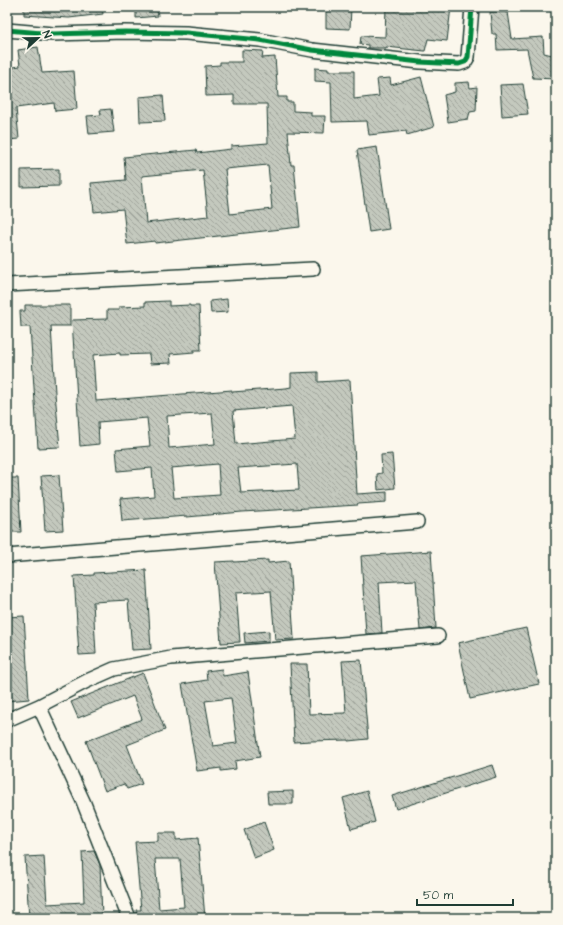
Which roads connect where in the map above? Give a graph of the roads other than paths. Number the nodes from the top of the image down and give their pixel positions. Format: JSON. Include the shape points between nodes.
{"nodes":[{"id":1,"x":472,"y":7,"type":"edge"},
{"id":2,"x":7,"y":30,"type":"edge"},
{"id":3,"x":312,"y":269,"type":"dead end"},
{"id":4,"x":7,"y":285,"type":"edge"},
{"id":5,"x":417,"y":522,"type":"dead end"},
{"id":6,"x":7,"y":556,"type":"edge"},
{"id":7,"x":438,"y":636,"type":"dead end"},
{"id":8,"x":39,"y":706,"type":"junction"},
{"id":9,"x":7,"y":720,"type":"edge"},
{"id":10,"x":129,"y":918,"type":"edge"}],
"edges":[{"from":1,"to":2,"type":"street","via":[[468,57],[465,62],[459,64],[312,50],[260,40],[186,33],[53,34]]},
{"from":3,"to":4,"type":"street"},
{"from":5,"to":6,"type":"street"},
{"from":7,"to":8,"type":"street","via":[[171,658],[114,669]]},
{"from":8,"to":9,"type":"street"},
{"from":8,"to":10,"type":"street","via":[[83,801]]}]}
